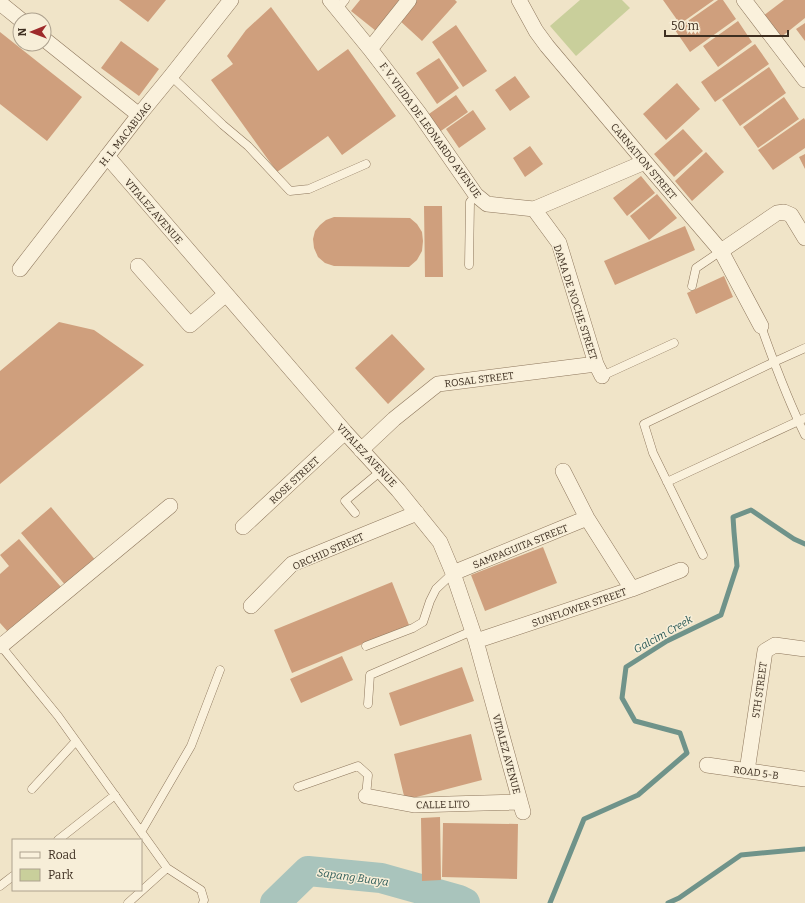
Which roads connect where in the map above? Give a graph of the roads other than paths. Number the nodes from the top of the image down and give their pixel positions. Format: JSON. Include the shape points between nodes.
{"nodes":[{"id":1,"x":231,"y":0,"type":"edge"},
{"id":2,"x":409,"y":0,"type":"edge"},
{"id":3,"x":519,"y":0,"type":"edge"},
{"id":4,"x":744,"y":0,"type":"edge"},
{"id":5,"x":338,"y":3,"type":"edge"},
{"id":6,"x":0,"y":4,"type":"edge"},
{"id":7,"x":12,"y":13,"type":"edge"},
{"id":8,"x":52,"y":45,"type":"edge"},
{"id":9,"x":370,"y":49,"type":"junction"},
{"id":10,"x":171,"y":76,"type":"junction"},
{"id":11,"x":805,"y":80,"type":"edge"},
{"id":12,"x":139,"y":115,"type":"junction"},
{"id":13,"x":107,"y":156,"type":"junction"},
{"id":14,"x":645,"y":162,"type":"junction"},
{"id":15,"x":366,"y":164,"type":"dead end"},
{"id":16,"x":476,"y":195,"type":"junction"},
{"id":17,"x":534,"y":209,"type":"junction"},
{"id":18,"x":805,"y":238,"type":"edge"},
{"id":19,"x":721,"y":251,"type":"junction"},
{"id":20,"x":468,"y":265,"type":"dead end"},
{"id":21,"x":138,"y":266,"type":"dead end"},
{"id":22,"x":20,"y":269,"type":"dead end"},
{"id":23,"x":692,"y":286,"type":"dead end"},
{"id":24,"x":226,"y":294,"type":"junction"},
{"id":25,"x":761,"y":326,"type":"joint"},
{"id":26,"x":674,"y":343,"type":"dead end"},
{"id":27,"x":805,"y":348,"type":"edge"},
{"id":28,"x":774,"y":362,"type":"junction"},
{"id":29,"x":599,"y":370,"type":"junction"},
{"id":30,"x":802,"y":420,"type":"edge"},
{"id":31,"x":345,"y":432,"type":"junction"},
{"id":32,"x":805,"y":435,"type":"edge"},
{"id":33,"x":361,"y":450,"type":"junction"},
{"id":34,"x":381,"y":471,"type":"junction"},
{"id":35,"x":563,"y":471,"type":"dead end"},
{"id":36,"x":667,"y":482,"type":"junction"},
{"id":37,"x":170,"y":506,"type":"dead end"},
{"id":38,"x":355,"y":513,"type":"dead end"},
{"id":39,"x":417,"y":513,"type":"junction"},
{"id":40,"x":587,"y":518,"type":"junction"},
{"id":41,"x":243,"y":527,"type":"dead end"},
{"id":42,"x":703,"y":555,"type":"dead end"},
{"id":43,"x":681,"y":570,"type":"dead end"},
{"id":44,"x":453,"y":573,"type":"junction"},
{"id":45,"x":632,"y":589,"type":"junction"},
{"id":46,"x":251,"y":606,"type":"dead end"},
{"id":47,"x":474,"y":636,"type":"junction"},
{"id":48,"x":0,"y":645,"type":"edge"},
{"id":49,"x":366,"y":646,"type":"dead end"},
{"id":50,"x":805,"y":649,"type":"edge"},
{"id":51,"x":220,"y":670,"type":"dead end"},
{"id":52,"x":368,"y":704,"type":"dead end"},
{"id":53,"x":76,"y":741,"type":"junction"},
{"id":54,"x":707,"y":766,"type":"dead end"},
{"id":55,"x":747,"y":771,"type":"junction"},
{"id":56,"x":805,"y":780,"type":"edge"},
{"id":57,"x":298,"y":787,"type":"dead end"},
{"id":58,"x":32,"y":789,"type":"dead end"},
{"id":59,"x":115,"y":795,"type":"junction"},
{"id":60,"x":366,"y":796,"type":"joint"},
{"id":61,"x":522,"y":807,"type":"joint"},
{"id":62,"x":141,"y":832,"type":"junction"},
{"id":63,"x":59,"y":839,"type":"edge"},
{"id":64,"x":166,"y":868,"type":"junction"},
{"id":65,"x":12,"y":877,"type":"edge"},
{"id":66,"x":0,"y":886,"type":"edge"},
{"id":67,"x":142,"y":890,"type":"edge"},
{"id":68,"x":141,"y":891,"type":"edge"},
{"id":69,"x":128,"y":903,"type":"edge"},
{"id":70,"x":203,"y":903,"type":"edge"}],
"edges":[{"from":1,"to":10,"type":"street","name":"H. L. MACABUAG"},
{"from":2,"to":9,"type":"street"},
{"from":3,"to":14,"type":"street","name":"CARNATION STREET","via":[[547,46]]},
{"from":4,"to":11,"type":"street"},
{"from":5,"to":9,"type":"street","name":"F. V. VIUDA DE LEONARDO AVENUE"},
{"from":6,"to":7,"type":"street"},
{"from":8,"to":12,"type":"street"},
{"from":9,"to":16,"type":"street","name":"F. V. VIUDA DE LEONARDO AVENUE","via":[[419,113]]},
{"from":10,"to":12,"type":"street","name":"H. L. MACABUAG"},
{"from":10,"to":15,"type":"lane","via":[[248,146],[290,191],[309,189]]},
{"from":12,"to":13,"type":"street","name":"H. L. MACABUAG"},
{"from":13,"to":22,"type":"street","name":"H. L. MACABUAG"},
{"from":13,"to":24,"type":"street","name":"VITALEZ AVENUE"},
{"from":14,"to":17,"type":"street","name":"F. V. VIUDA DE LEONARDO AVENUE"},
{"from":14,"to":19,"type":"street","name":"CARNATION STREET"},
{"from":16,"to":17,"type":"street","name":"F. V. VIUDA DE LEONARDO AVENUE","via":[[487,204]]},
{"from":16,"to":20,"type":"lane","via":[[470,202]]},
{"from":17,"to":29,"type":"street","name":"DAMA DE NOCHE STREET","via":[[559,243]]},
{"from":18,"to":19,"type":"street","via":[[791,215],[777,213]]},
{"from":19,"to":23,"type":"lane","via":[[696,268]]},
{"from":19,"to":25,"type":"street","name":"CARNATION STREET"},
{"from":21,"to":24,"type":"street","via":[[190,325]]},
{"from":24,"to":31,"type":"street","name":"VITALEZ AVENUE"},
{"from":25,"to":28,"type":"lane"},
{"from":26,"to":29,"type":"lane"},
{"from":27,"to":28,"type":"lane"},
{"from":28,"to":30,"type":"lane"},
{"from":28,"to":36,"type":"lane","via":[[644,424],[653,453]]},
{"from":29,"to":33,"type":"street","name":"ROSAL STREET","via":[[438,384],[394,419]]},
{"from":30,"to":32,"type":"lane"},
{"from":30,"to":36,"type":"lane"},
{"from":31,"to":33,"type":"street","name":"VITALEZ AVENUE"},
{"from":31,"to":41,"type":"street","name":"ROSE STREET"},
{"from":33,"to":34,"type":"street","name":"VITALEZ AVENUE"},
{"from":34,"to":38,"type":"lane","via":[[345,501]]},
{"from":34,"to":39,"type":"street","name":"VITALEZ AVENUE"},
{"from":35,"to":40,"type":"street"},
{"from":36,"to":42,"type":"lane"},
{"from":37,"to":48,"type":"street"},
{"from":39,"to":44,"type":"street","name":"VITALEZ AVENUE","via":[[440,542]]},
{"from":39,"to":46,"type":"street","name":"ORCHID STREET","via":[[292,564]]},
{"from":40,"to":44,"type":"street","name":"SAMPAGUITA STREET"},
{"from":40,"to":45,"type":"street"},
{"from":43,"to":45,"type":"street","name":"SUNFLOWER STREET"},
{"from":44,"to":47,"type":"street","name":"VITALEZ AVENUE"},
{"from":44,"to":49,"type":"lane","via":[[436,589],[423,622]]},
{"from":45,"to":47,"type":"street","name":"SUNFLOWER STREET"},
{"from":47,"to":52,"type":"lane","via":[[370,675]]},
{"from":47,"to":61,"type":"street","name":"VITALEZ AVENUE"},
{"from":48,"to":53,"type":"lane"},
{"from":50,"to":55,"type":"street","name":"5TH STREET","via":[[775,645],[765,651]]},
{"from":51,"to":62,"type":"lane","via":[[191,746]]},
{"from":53,"to":58,"type":"lane"},
{"from":53,"to":59,"type":"lane"},
{"from":54,"to":55,"type":"street","name":"ROAD 5-B"},
{"from":55,"to":56,"type":"street","name":"ROAD 5-B"},
{"from":57,"to":60,"type":"lane","via":[[358,766],[368,775]]},
{"from":59,"to":62,"type":"lane"},
{"from":59,"to":63,"type":"lane"},
{"from":60,"to":61,"type":"street","name":"CALLE LITO","via":[[414,806]]},
{"from":62,"to":64,"type":"lane"},
{"from":64,"to":67,"type":"lane"},
{"from":64,"to":70,"type":"lane","via":[[201,890]]},
{"from":65,"to":66,"type":"lane"},
{"from":68,"to":69,"type":"lane"}]}
